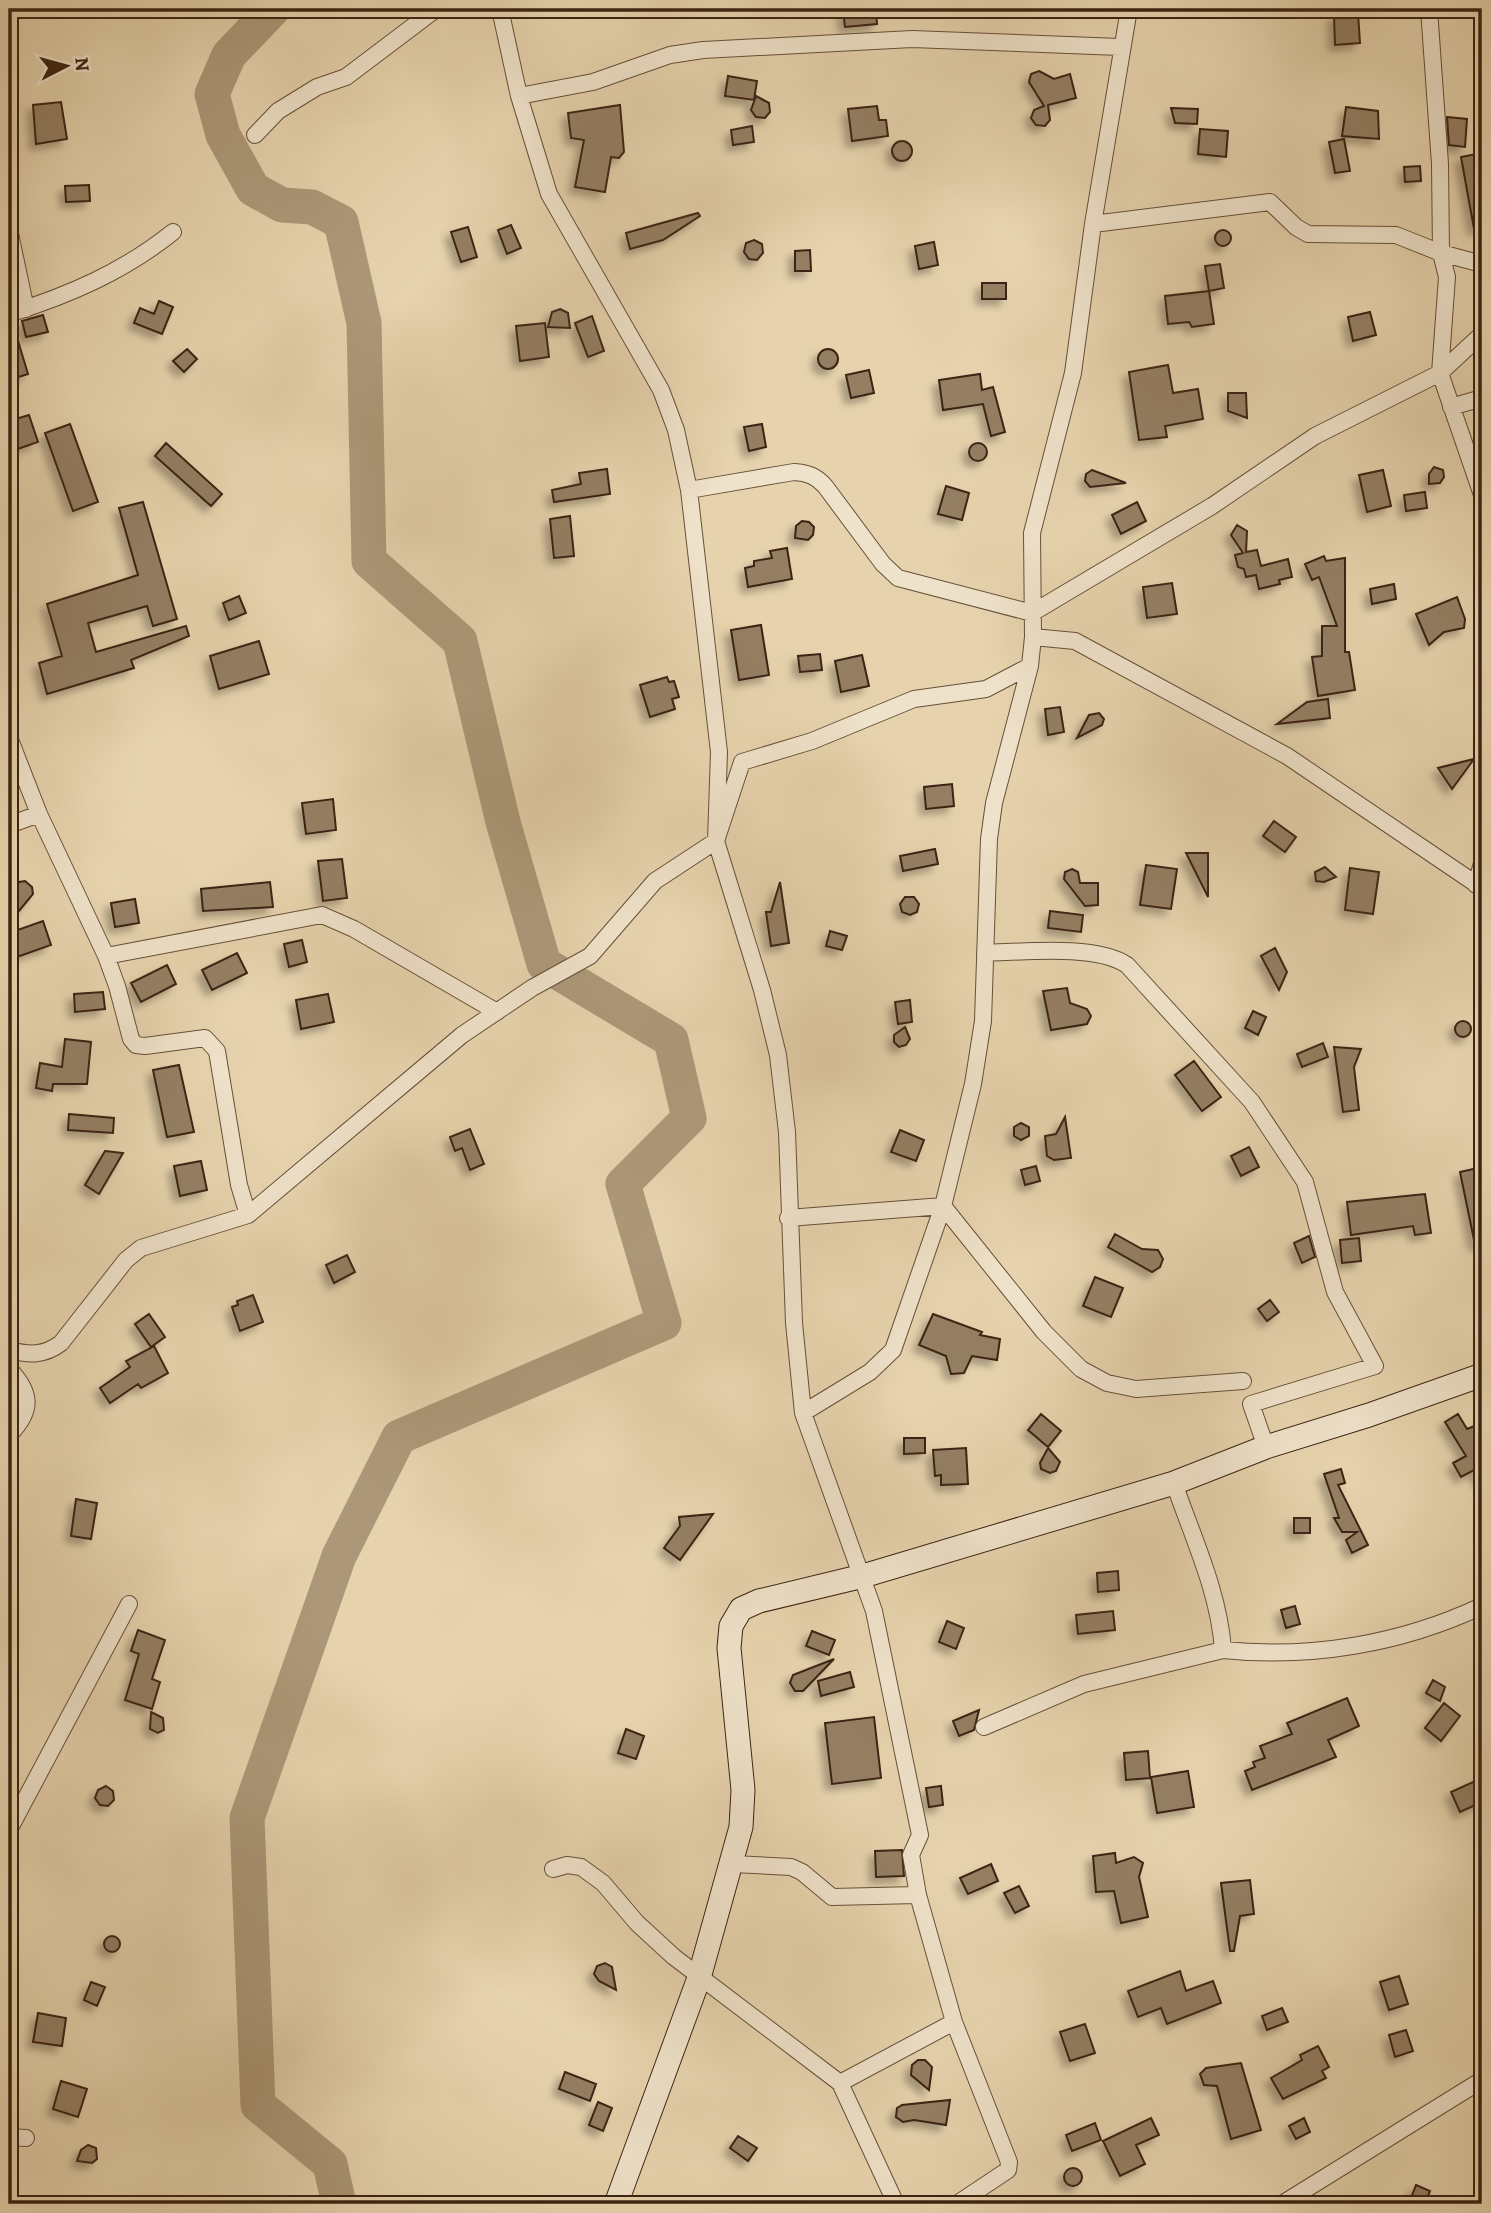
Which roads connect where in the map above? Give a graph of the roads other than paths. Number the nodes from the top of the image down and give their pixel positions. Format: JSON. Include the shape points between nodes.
{"nodes":[{"id":1,"x":436,"y":9,"type":"edge"},
{"id":2,"x":499,"y":9,"type":"edge"},
{"id":3,"x":1129,"y":9,"type":"edge"},
{"id":4,"x":1429,"y":9,"type":"edge"},
{"id":5,"x":1121,"y":47,"type":"junction"},
{"id":6,"x":519,"y":96,"type":"junction"},
{"id":7,"x":255,"y":135,"type":"dead end"},
{"id":8,"x":1093,"y":224,"type":"junction"},
{"id":9,"x":9,"y":229,"type":"edge"},
{"id":10,"x":173,"y":232,"type":"dead end"},
{"id":11,"x":1441,"y":253,"type":"junction"},
{"id":12,"x":1482,"y":264,"type":"edge"},
{"id":13,"x":26,"y":309,"type":"junction"},
{"id":14,"x":9,"y":314,"type":"edge"},
{"id":15,"x":1482,"y":334,"type":"edge"},
{"id":16,"x":1440,"y":373,"type":"junction"},
{"id":17,"x":1482,"y":398,"type":"edge"},
{"id":18,"x":1451,"y":407,"type":"junction"},
{"id":19,"x":689,"y":490,"type":"junction"},
{"id":20,"x":1482,"y":495,"type":"edge"},
{"id":21,"x":1032,"y":613,"type":"junction"},
{"id":22,"x":1033,"y":637,"type":"junction"},
{"id":23,"x":1030,"y":666,"type":"junction"},
{"id":24,"x":9,"y":737,"type":"edge"},
{"id":25,"x":39,"y":814,"type":"junction"},
{"id":26,"x":9,"y":825,"type":"edge"},
{"id":27,"x":716,"y":841,"type":"junction"},
{"id":28,"x":1482,"y":863,"type":"edge"},
{"id":29,"x":1479,"y":886,"type":"edge"},
{"id":30,"x":985,"y":953,"type":"junction"},
{"id":31,"x":106,"y":956,"type":"junction"},
{"id":32,"x":497,"y":1012,"type":"junction"},
{"id":33,"x":943,"y":1206,"type":"junction"},
{"id":34,"x":248,"y":1215,"type":"junction"},
{"id":35,"x":788,"y":1217,"type":"junction"},
{"id":36,"x":9,"y":1350,"type":"edge"},
{"id":37,"x":9,"y":1369,"type":"edge"},
{"id":38,"x":1482,"y":1375,"type":"edge"},
{"id":39,"x":1243,"y":1381,"type":"dead end"},
{"id":40,"x":803,"y":1413,"type":"junction"},
{"id":41,"x":9,"y":1434,"type":"edge"},
{"id":42,"x":1266,"y":1447,"type":"junction"},
{"id":43,"x":1174,"y":1483,"type":"junction"},
{"id":44,"x":863,"y":1576,"type":"junction"},
{"id":45,"x":129,"y":1604,"type":"dead end"},
{"id":46,"x":1482,"y":1606,"type":"edge"},
{"id":47,"x":1223,"y":1650,"type":"junction"},
{"id":48,"x":984,"y":1727,"type":"dead end"},
{"id":49,"x":9,"y":1830,"type":"edge"},
{"id":50,"x":733,"y":1864,"type":"junction"},
{"id":51,"x":553,"y":1869,"type":"dead end"},
{"id":52,"x":918,"y":1895,"type":"junction"},
{"id":53,"x":699,"y":1978,"type":"junction"},
{"id":54,"x":954,"y":2022,"type":"junction"},
{"id":55,"x":1482,"y":2080,"type":"edge"},
{"id":56,"x":840,"y":2083,"type":"junction"},
{"id":57,"x":9,"y":2137,"type":"edge"},
{"id":58,"x":26,"y":2138,"type":"dead end"},
{"id":59,"x":615,"y":2204,"type":"edge"},
{"id":60,"x":896,"y":2204,"type":"edge"},
{"id":61,"x":957,"y":2204,"type":"edge"},
{"id":62,"x":1282,"y":2204,"type":"edge"}],
"edges":[{"from":1,"to":7,"type":"street","via":[[346,77],[317,87],[278,111]]},
{"from":2,"to":6,"type":"street"},
{"from":3,"to":5,"type":"street"},
{"from":4,"to":11,"type":"street"},
{"from":5,"to":6,"type":"street","via":[[912,39],[702,50],[670,55],[593,82]]},
{"from":5,"to":8,"type":"street"},
{"from":6,"to":19,"type":"street","via":[[549,194],[661,390],[676,430]]},
{"from":8,"to":11,"type":"street","via":[[1270,202],[1308,234],[1396,235]]},
{"from":8,"to":21,"type":"street","via":[[1073,373],[1032,533]]},
{"from":9,"to":13,"type":"street"},
{"from":10,"to":13,"type":"street","via":[[100,280]]},
{"from":11,"to":12,"type":"street"},
{"from":11,"to":16,"type":"street","via":[[1447,277]]},
{"from":13,"to":14,"type":"street"},
{"from":15,"to":16,"type":"street"},
{"from":16,"to":18,"type":"street"},
{"from":16,"to":21,"type":"street","via":[[1315,436],[1212,506]]},
{"from":17,"to":18,"type":"street"},
{"from":18,"to":20,"type":"street"},
{"from":19,"to":21,"type":"street","via":[[794,472],[817,477],[898,578]]},
{"from":19,"to":27,"type":"street","via":[[719,752]]},
{"from":21,"to":22,"type":"street"},
{"from":22,"to":23,"type":"street"},
{"from":22,"to":29,"type":"street","via":[[1057,637],[1088,647],[1287,756]]},
{"from":23,"to":27,"type":"street","via":[[986,689],[914,699],[811,741],[742,762]]},
{"from":23,"to":30,"type":"street","via":[[994,803]]},
{"from":24,"to":25,"type":"street"},
{"from":25,"to":26,"type":"street"},
{"from":25,"to":31,"type":"street"},
{"from":27,"to":32,"type":"street","via":[[655,881],[590,956]]},
{"from":27,"to":35,"type":"street","via":[[778,1055],[787,1132]]},
{"from":28,"to":29,"type":"street"},
{"from":30,"to":33,"type":"street","via":[[983,1020],[973,1084]]},
{"from":30,"to":42,"type":"street","via":[[1056,952],[1112,957],[1127,965],[1252,1102],[1305,1182],[1335,1292],[1375,1366],[1251,1404]]},
{"from":31,"to":32,"type":"street","via":[[322,915]]},
{"from":31,"to":34,"type":"street","via":[[136,1045],[205,1038],[217,1051],[234,1160]]},
{"from":32,"to":34,"type":"street","via":[[462,1035]]},
{"from":33,"to":35,"type":"street"},
{"from":33,"to":39,"type":"street","via":[[1045,1332],[1081,1369],[1107,1383],[1136,1389]]},
{"from":33,"to":40,"type":"street","via":[[893,1350],[870,1372]]},
{"from":34,"to":36,"type":"street","via":[[141,1248],[126,1260],[61,1343],[44,1354]]},
{"from":35,"to":40,"type":"street"},
{"from":37,"to":41,"type":"street","via":[[26,1392],[28,1409]]},
{"from":38,"to":42,"type":"street"},
{"from":40,"to":44,"type":"street"},
{"from":42,"to":43,"type":"street"},
{"from":43,"to":44,"type":"street"},
{"from":43,"to":47,"type":"street","via":[[1213,1592]]},
{"from":44,"to":50,"type":"street","via":[[759,1601],[741,1609],[731,1626],[729,1648],[743,1790]]},
{"from":44,"to":52,"type":"street","via":[[920,1835],[911,1855]]},
{"from":45,"to":49,"type":"street"},
{"from":46,"to":47,"type":"street","via":[[1391,1638],[1314,1653]]},
{"from":47,"to":48,"type":"street","via":[[1084,1684]]},
{"from":50,"to":52,"type":"street","via":[[791,1867],[832,1897]]},
{"from":50,"to":53,"type":"street"},
{"from":51,"to":53,"type":"street","via":[[581,1867],[603,1883],[637,1923]]},
{"from":52,"to":54,"type":"street"},
{"from":53,"to":56,"type":"street"},
{"from":53,"to":59,"type":"street"},
{"from":54,"to":56,"type":"street"},
{"from":54,"to":61,"type":"street","via":[[1009,2162],[1008,2170]]},
{"from":55,"to":62,"type":"street"},
{"from":56,"to":60,"type":"street"},
{"from":57,"to":58,"type":"street"}]}
